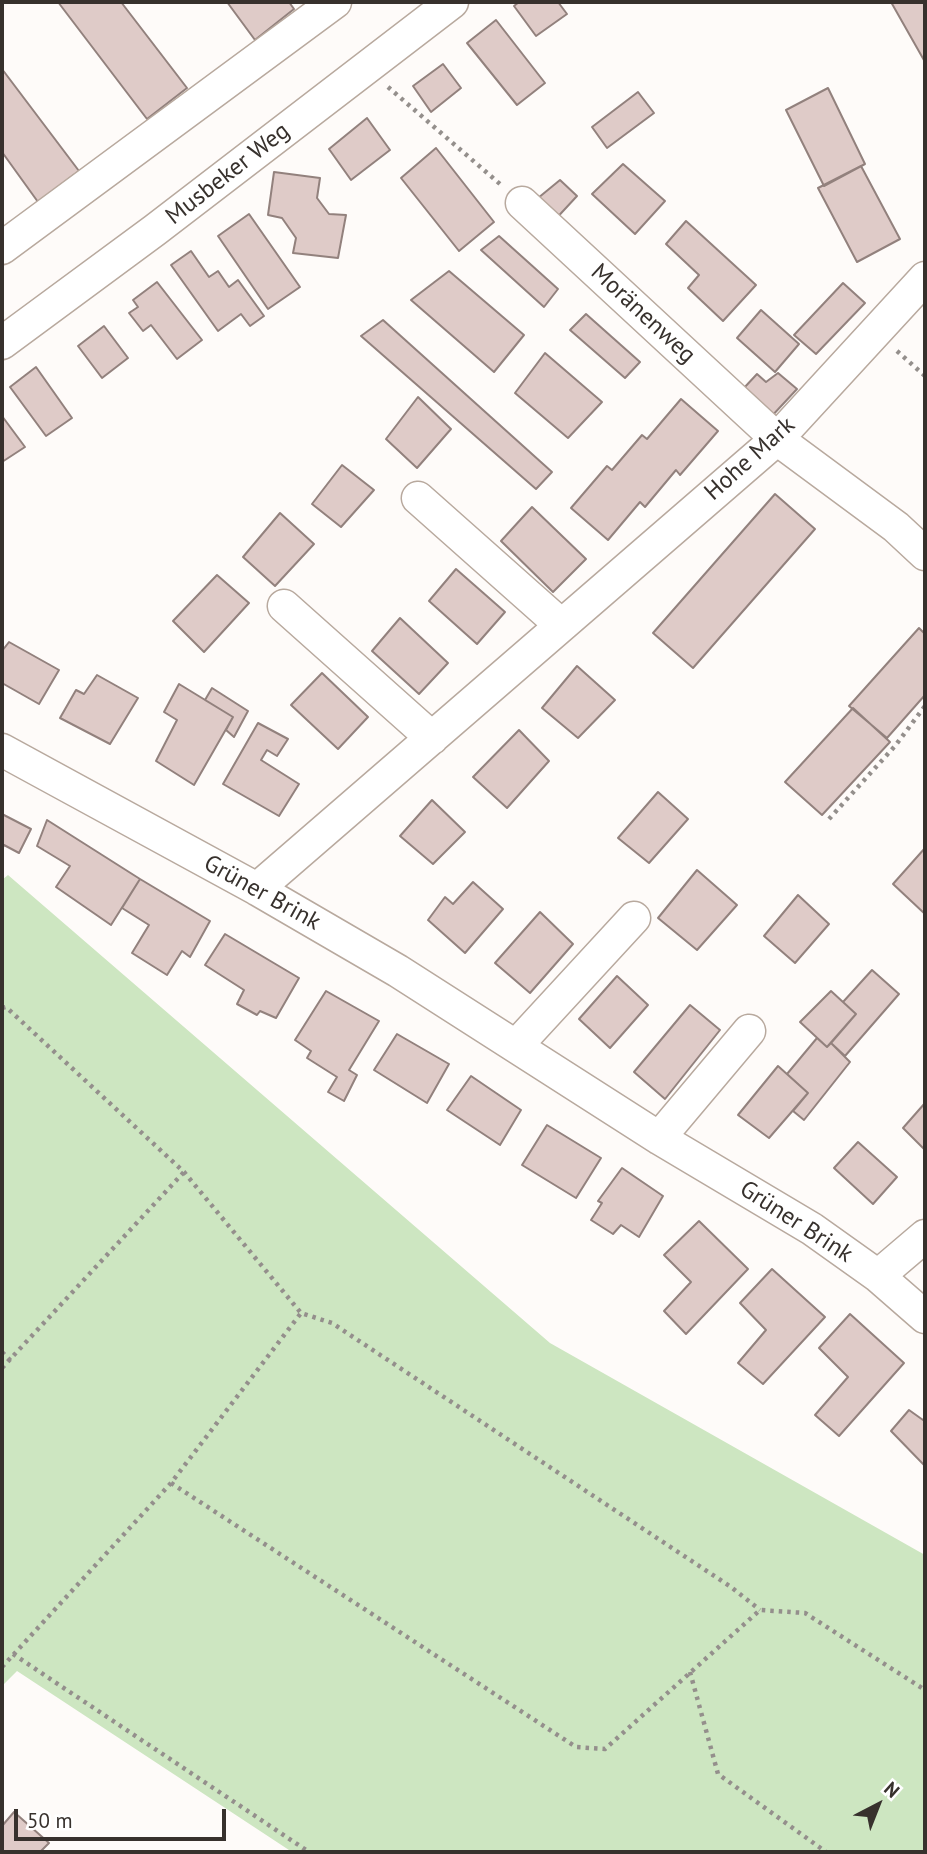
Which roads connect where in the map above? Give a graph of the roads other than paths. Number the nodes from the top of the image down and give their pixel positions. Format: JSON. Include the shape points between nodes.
{"nodes":[{"id":1,"x":335,"y":2,"type":"edge"},
{"id":2,"x":452,"y":2,"type":"edge"},
{"id":3,"x":522,"y":203,"type":"road end"},
{"id":4,"x":2,"y":248,"type":"edge"},
{"id":5,"x":925,"y":278,"type":"edge"},
{"id":6,"x":2,"y":343,"type":"edge"},
{"id":7,"x":777,"y":439,"type":"junction"},
{"id":8,"x":418,"y":498,"type":"dead end"},
{"id":9,"x":925,"y":554,"type":"edge"},
{"id":10,"x":284,"y":606,"type":"dead end"},
{"id":11,"x":561,"y":625,"type":"junction"},
{"id":12,"x":432,"y":738,"type":"junction"},
{"id":13,"x":2,"y":750,"type":"edge"},
{"id":14,"x":257,"y":889,"type":"junction"},
{"id":15,"x":634,"y":918,"type":"dead end"},
{"id":16,"x":749,"y":1031,"type":"dead end"},
{"id":17,"x":516,"y":1046,"type":"junction"},
{"id":18,"x":659,"y":1138,"type":"junction"},
{"id":19,"x":925,"y":1236,"type":"edge"},
{"id":20,"x":878,"y":1276,"type":"junction"},
{"id":21,"x":925,"y":1317,"type":"edge"}],
"edges":[{"from":1,"to":4,"type":"street"},
{"from":2,"to":6,"type":"street","name":"Musbeker Weg"},
{"from":3,"to":7,"type":"street","name":"Moränenweg"},
{"from":5,"to":7,"type":"street","name":"Hohe Mark"},
{"from":7,"to":9,"type":"street","name":"Moränenweg","via":[[896,527]]},
{"from":7,"to":11,"type":"street","name":"Hohe Mark"},
{"from":8,"to":11,"type":"street"},
{"from":10,"to":12,"type":"street"},
{"from":11,"to":12,"type":"street","name":"Hohe Mark"},
{"from":12,"to":14,"type":"street","name":"Hohe Mark"},
{"from":13,"to":14,"type":"street","name":"Grüner Brink"},
{"from":14,"to":17,"type":"street","name":"Grüner Brink"},
{"from":15,"to":17,"type":"street"},
{"from":16,"to":18,"type":"street"},
{"from":17,"to":18,"type":"street","name":"Grüner Brink"},
{"from":18,"to":20,"type":"street","name":"Grüner Brink","via":[[812,1228]]},
{"from":19,"to":20,"type":"street"},
{"from":20,"to":21,"type":"street","name":"Grüner Brink"}]}
